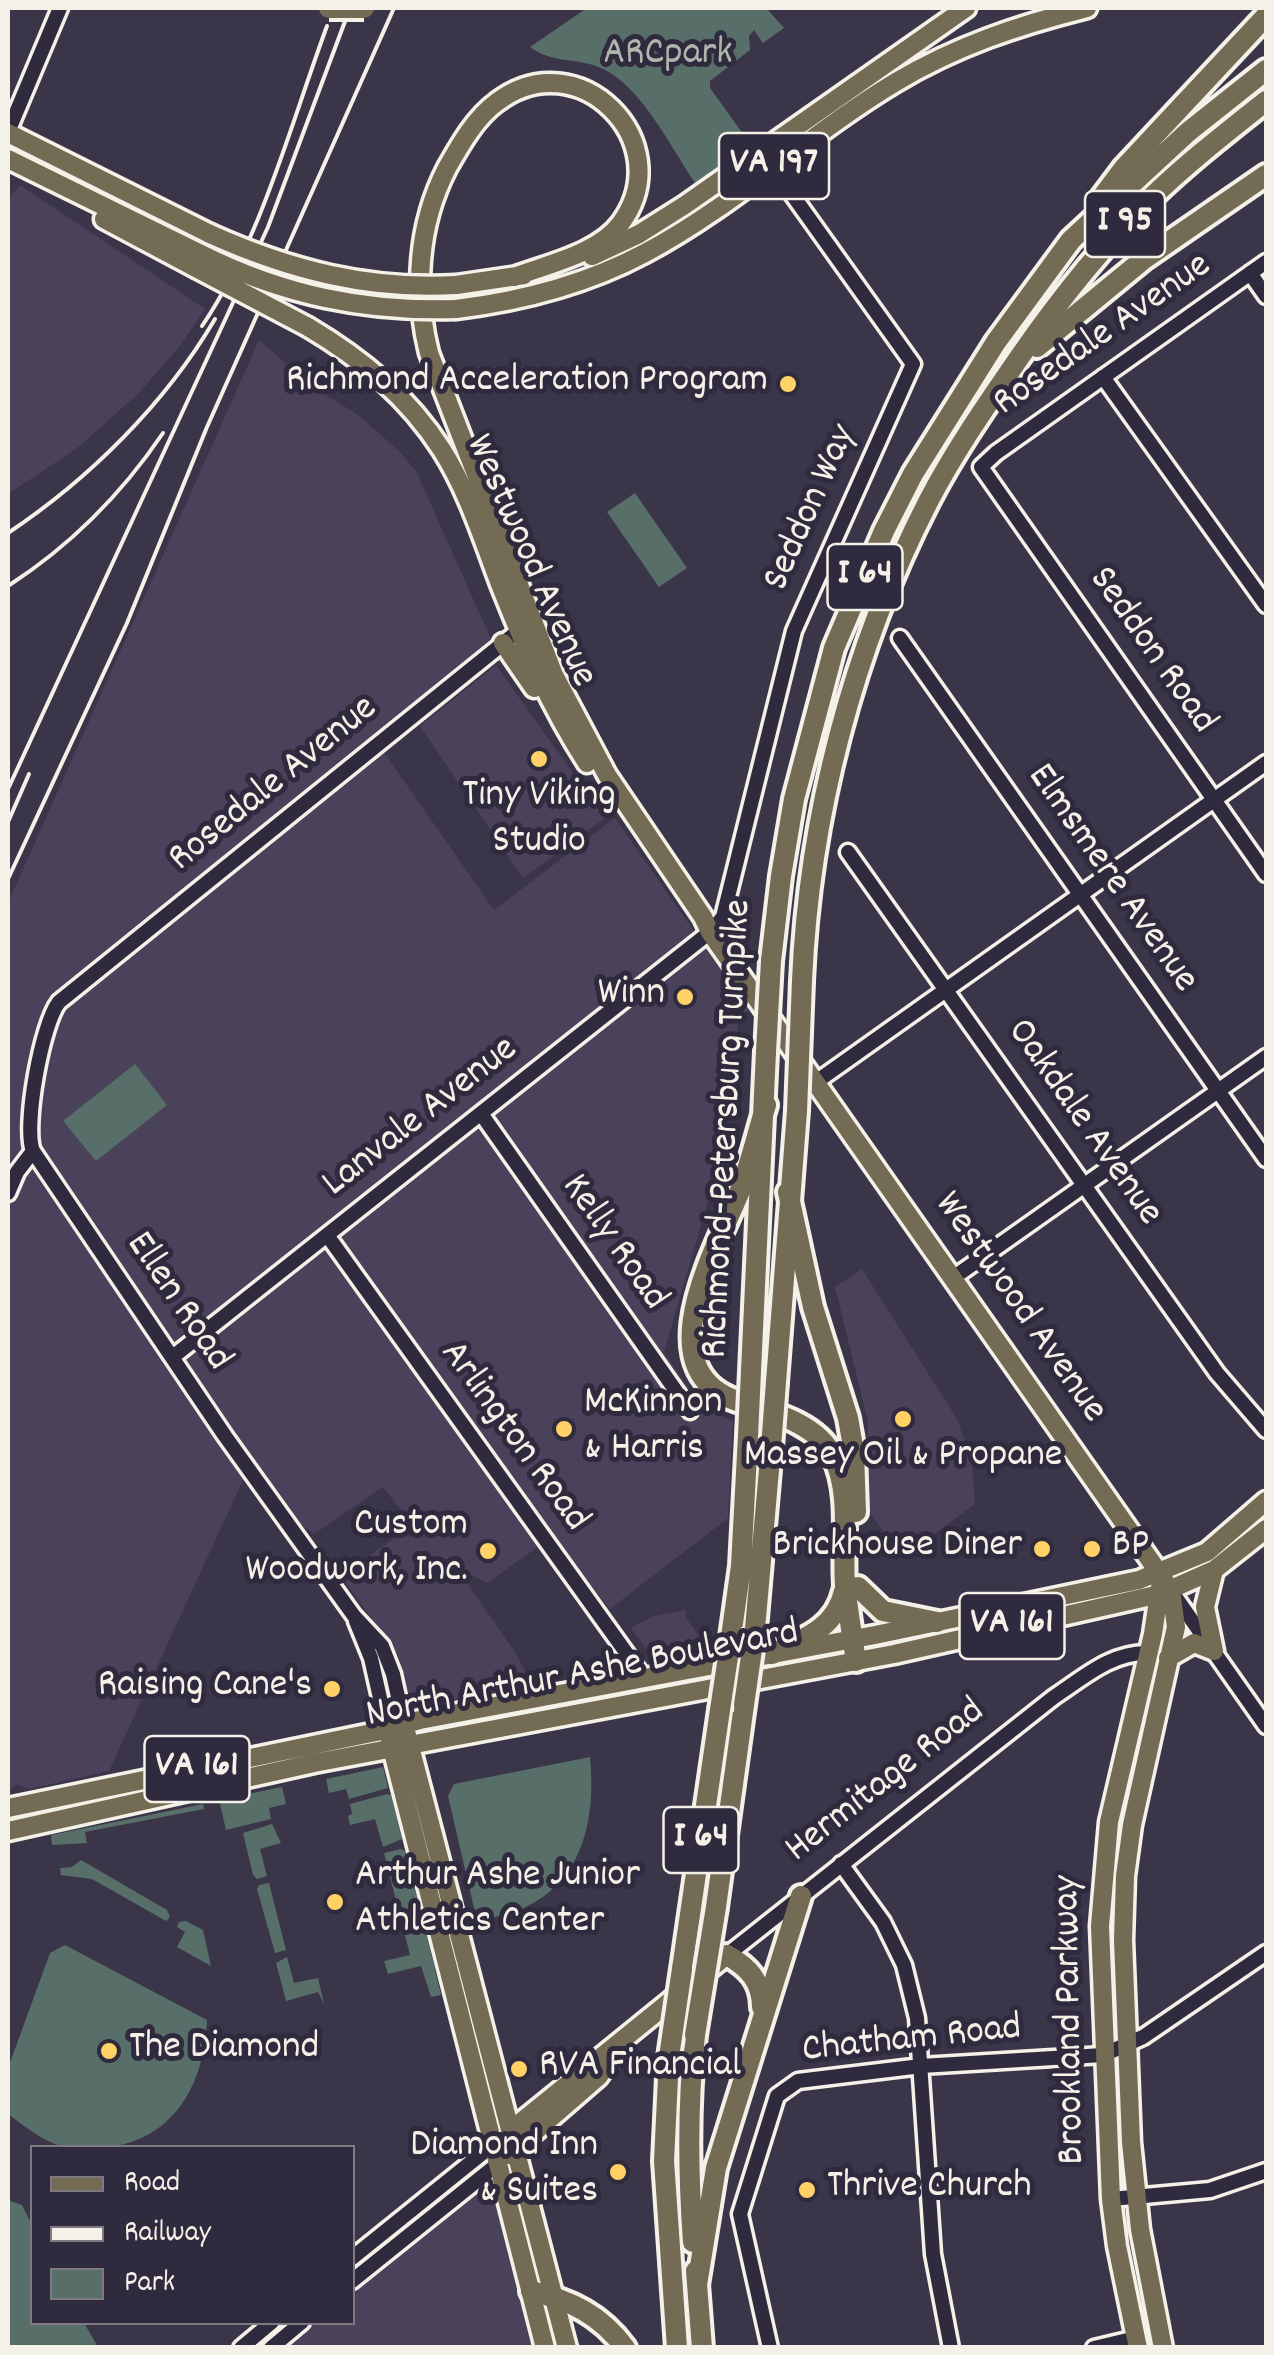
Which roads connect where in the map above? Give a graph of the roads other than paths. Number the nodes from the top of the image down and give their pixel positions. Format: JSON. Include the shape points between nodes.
{"nodes":[{"id":1,"x":60,"y":8,"type":"edge"},
{"id":2,"x":329,"y":8,"type":"edge"},
{"id":3,"x":364,"y":8,"type":"edge"},
{"id":4,"x":966,"y":8,"type":"edge"},
{"id":5,"x":1087,"y":8,"type":"edge"},
{"id":6,"x":1266,"y":16,"type":"edge"},
{"id":7,"x":1266,"y":70,"type":"edge"},
{"id":8,"x":1266,"y":100,"type":"edge"},
{"id":9,"x":8,"y":133,"type":"edge"},
{"id":10,"x":761,"y":151,"type":"junction"},
{"id":11,"x":11,"y":161,"type":"edge"},
{"id":12,"x":772,"y":168,"type":"junction"},
{"id":13,"x":1266,"y":176,"type":"edge"},
{"id":14,"x":1072,"y":240,"type":"junction"},
{"id":15,"x":198,"y":261,"type":"junction"},
{"id":16,"x":1266,"y":262,"type":"edge"},
{"id":17,"x":1250,"y":274,"type":"junction"},
{"id":18,"x":514,"y":277,"type":"junction"},
{"id":19,"x":1266,"y":296,"type":"edge"},
{"id":20,"x":1010,"y":372,"type":"junction"},
{"id":21,"x":1103,"y":377,"type":"junction"},
{"id":22,"x":980,"y":467,"type":"joint"},
{"id":23,"x":1266,"y":604,"type":"edge"},
{"id":24,"x":525,"y":626,"type":"junction"},
{"id":25,"x":900,"y":638,"type":"dead end"},
{"id":26,"x":503,"y":643,"type":"junction"},
{"id":27,"x":570,"y":736,"type":"junction"},
{"id":28,"x":1266,"y":763,"type":"edge"},
{"id":29,"x":1215,"y":800,"type":"junction"},
{"id":30,"x":848,"y":852,"type":"dead end"},
{"id":31,"x":1266,"y":874,"type":"edge"},
{"id":32,"x":1080,"y":894,"type":"junction"},
{"id":33,"x":710,"y":932,"type":"junction"},
{"id":34,"x":946,"y":988,"type":"junction"},
{"id":35,"x":1266,"y":1057,"type":"edge"},
{"id":36,"x":816,"y":1082,"type":"junction"},
{"id":37,"x":1219,"y":1091,"type":"junction"},
{"id":38,"x":766,"y":1105,"type":"junction"},
{"id":39,"x":482,"y":1115,"type":"junction"},
{"id":40,"x":34,"y":1151,"type":"junction"},
{"id":41,"x":1266,"y":1159,"type":"edge"},
{"id":42,"x":1085,"y":1184,"type":"junction"},
{"id":43,"x":788,"y":1192,"type":"junction"},
{"id":44,"x":8,"y":1193,"type":"edge"},
{"id":45,"x":327,"y":1235,"type":"junction"},
{"id":46,"x":953,"y":1278,"type":"junction"},
{"id":47,"x":174,"y":1356,"type":"junction"},
{"id":48,"x":690,"y":1411,"type":"dead end"},
{"id":49,"x":1266,"y":1430,"type":"edge"},
{"id":50,"x":1266,"y":1502,"type":"edge"},
{"id":51,"x":1266,"y":1529,"type":"edge"},
{"id":52,"x":1214,"y":1570,"type":"junction"},
{"id":53,"x":852,"y":1586,"type":"junction"},
{"id":54,"x":1164,"y":1586,"type":"junction"},
{"id":55,"x":938,"y":1622,"type":"junction"},
{"id":56,"x":858,"y":1638,"type":"junction"},
{"id":57,"x":1214,"y":1651,"type":"junction"},
{"id":58,"x":1148,"y":1652,"type":"junction"},
{"id":59,"x":772,"y":1654,"type":"junction"},
{"id":60,"x":1168,"y":1658,"type":"junction"},
{"id":61,"x":860,"y":1660,"type":"junction"},
{"id":62,"x":645,"y":1679,"type":"junction"},
{"id":63,"x":536,"y":1722,"type":"junction"},
{"id":64,"x":1266,"y":1726,"type":"edge"},
{"id":65,"x":398,"y":1737,"type":"junction"},
{"id":66,"x":8,"y":1808,"type":"edge"},
{"id":67,"x":8,"y":1832,"type":"edge"},
{"id":68,"x":841,"y":1864,"type":"junction"},
{"id":69,"x":423,"y":1876,"type":"junction"},
{"id":70,"x":800,"y":1896,"type":"junction"},
{"id":71,"x":460,"y":1934,"type":"junction"},
{"id":72,"x":1266,"y":1953,"type":"edge"},
{"id":73,"x":727,"y":1955,"type":"junction"},
{"id":74,"x":761,"y":2019,"type":"junction"},
{"id":75,"x":1127,"y":2045,"type":"junction"},
{"id":76,"x":1104,"y":2055,"type":"junction"},
{"id":77,"x":921,"y":2066,"type":"junction"},
{"id":78,"x":512,"y":2140,"type":"junction"},
{"id":79,"x":497,"y":2154,"type":"junction"},
{"id":80,"x":1266,"y":2171,"type":"edge"},
{"id":81,"x":1137,"y":2197,"type":"junction"},
{"id":82,"x":1111,"y":2199,"type":"junction"},
{"id":83,"x":355,"y":2256,"type":"edge"},
{"id":84,"x":355,"y":2278,"type":"edge"},
{"id":85,"x":697,"y":2285,"type":"junction"},
{"id":86,"x":531,"y":2291,"type":"junction"},
{"id":87,"x":554,"y":2296,"type":"junction"},
{"id":88,"x":269,"y":2325,"type":"edge"},
{"id":89,"x":298,"y":2325,"type":"edge"},
{"id":90,"x":1137,"y":2343,"type":"edge"},
{"id":91,"x":242,"y":2348,"type":"edge"},
{"id":92,"x":271,"y":2348,"type":"edge"},
{"id":93,"x":545,"y":2348,"type":"edge"},
{"id":94,"x":568,"y":2348,"type":"edge"},
{"id":95,"x":626,"y":2348,"type":"edge"},
{"id":96,"x":677,"y":2348,"type":"edge"},
{"id":97,"x":702,"y":2348,"type":"edge"},
{"id":98,"x":770,"y":2348,"type":"edge"},
{"id":99,"x":951,"y":2348,"type":"edge"},
{"id":100,"x":1094,"y":2348,"type":"edge"},
{"id":101,"x":1163,"y":2348,"type":"edge"}],
"edges":[{"from":1,"to":9,"type":"street"},
{"from":2,"to":3,"type":"highway","bridge":true},
{"from":4,"to":10,"type":"main road","number":"VA 197"},
{"from":5,"to":12,"type":"main road","number":"VA 197","via":[[1006,30],[935,60]]},
{"from":6,"to":14,"type":"highway","number":"I 64","via":[[1124,168]]},
{"from":7,"to":14,"type":"highway","name":"Richmond-Petersburg Turnpike","number":"I 95"},
{"from":8,"to":20,"type":"highway","name":"Richmond-Petersburg Turnpike","number":"I 95","via":[[1110,240]]},
{"from":9,"to":18,"type":"main road","number":"VA 197","bridge":true,"via":[[249,252],[318,274],[374,284],[456,285]]},
{"from":10,"to":12,"type":"street","name":"Seddon Way"},
{"from":10,"to":18,"type":"main road","number":"VA 197","via":[[618,244]]},
{"from":11,"to":15,"type":"main road","name":"Westwood Avenue","via":[[73,202]]},
{"from":12,"to":15,"type":"main road","number":"VA 197","bridge":true,"via":[[613,269],[540,294],[456,308],[390,308],[314,297]]},
{"from":12,"to":33,"type":"street","name":"Seddon Way","via":[[913,364],[794,632],[727,910]]},
{"from":13,"to":20,"type":"highway","number":"I 64","via":[[1144,259]]},
{"from":14,"to":38,"type":"highway","name":"Richmond-Petersburg Turnpike","number":"I 64","bridge":true,"via":[[996,342],[913,474],[834,648],[780,876]]},
{"from":15,"to":24,"type":"main road","name":"Westwood Avenue","bridge":true,"via":[[378,374],[402,398],[467,498]]},
{"from":16,"to":17,"type":"street","name":"Rosedale Avenue"},
{"from":17,"to":19,"type":"street"},
{"from":17,"to":21,"type":"street","name":"Rosedale Avenue"},
{"from":18,"to":24,"type":"main road","name":"Westwood Avenue","via":[[601,241],[632,200],[638,163],[628,131],[607,103],[580,87],[534,84],[488,109],[445,173],[420,264],[429,354]]},
{"from":20,"to":43,"type":"highway","name":"Richmond-Petersburg Turnpike","number":"I 64","bridge":true,"via":[[929,501],[896,569],[852,693],[822,813],[805,922]]},
{"from":21,"to":22,"type":"street","name":"Rosedale Avenue"},
{"from":21,"to":23,"type":"street"},
{"from":22,"to":29,"type":"street","name":"Seddon Road"},
{"from":24,"to":26,"type":"street","name":"Rosedale Avenue"},
{"from":24,"to":27,"type":"main road","name":"Westwood Avenue","via":[[540,682]]},
{"from":24,"to":33,"type":"main road","name":"Westwood Avenue","via":[[606,775]]},
{"from":25,"to":32,"type":"street","name":"Elmsmere Avenue"},
{"from":26,"to":27,"type":"main road"},
{"from":26,"to":40,"type":"street","name":"Rosedale Avenue","via":[[58,1002],[42,1042],[30,1133]]},
{"from":27,"to":33,"type":"main road","name":"Westwood Avenue"},
{"from":28,"to":29,"type":"street"},
{"from":29,"to":31,"type":"street","name":"Seddon Road"},
{"from":29,"to":32,"type":"street"},
{"from":30,"to":34,"type":"street","name":"Oakdale Avenue"},
{"from":32,"to":34,"type":"street"},
{"from":32,"to":37,"type":"street","name":"Elmsmere Avenue"},
{"from":33,"to":36,"type":"main road","name":"Westwood Avenue"},
{"from":33,"to":39,"type":"street","name":"Lanvale Avenue"},
{"from":34,"to":36,"type":"street"},
{"from":34,"to":42,"type":"street","name":"Oakdale Avenue"},
{"from":35,"to":37,"type":"street"},
{"from":36,"to":46,"type":"main road","name":"Westwood Avenue"},
{"from":37,"to":41,"type":"street","name":"Elmsmere Avenue"},
{"from":37,"to":42,"type":"street"},
{"from":38,"to":53,"type":"highway","via":[[694,1305],[692,1355],[714,1389],[811,1431],[827,1445],[842,1491]]},
{"from":38,"to":96,"type":"highway","name":"Richmond-Petersburg Turnpike","number":"I 64","bridge":true,"via":[[741,1566],[664,2126]]},
{"from":39,"to":45,"type":"street","name":"Lanvale Avenue"},
{"from":39,"to":48,"type":"street","name":"Kelly Road"},
{"from":40,"to":44,"type":"street"},
{"from":40,"to":47,"type":"street","name":"Ellen Road"},
{"from":42,"to":46,"type":"street"},
{"from":42,"to":49,"type":"street","name":"Oakdale Avenue","via":[[1216,1372]]},
{"from":43,"to":53,"type":"highway","via":[[851,1435]]},
{"from":43,"to":85,"type":"highway","name":"Richmond-Petersburg Turnpike","number":"I 64","bridge":true,"via":[[755,1629],[688,2094]]},
{"from":45,"to":47,"type":"street","name":"Lanvale Avenue"},
{"from":45,"to":62,"type":"street","name":"Arlington Road"},
{"from":46,"to":54,"type":"main road","name":"Westwood Avenue"},
{"from":47,"to":65,"type":"street","name":"Ellen Road","via":[[354,1616]]},
{"from":50,"to":54,"type":"main road","number":"VA 161"},
{"from":51,"to":52,"type":"main road","number":"VA 161"},
{"from":52,"to":54,"type":"main road","number":"VA 161"},
{"from":52,"to":57,"type":"main road","via":[[1204,1607]]},
{"from":53,"to":55,"type":"highway","via":[[883,1611]]},
{"from":53,"to":56,"type":"highway"},
{"from":53,"to":59,"type":"highway","via":[[832,1619]]},
{"from":54,"to":55,"type":"main road","name":"North Arthur Ashe Boulevard","number":"VA 161"},
{"from":54,"to":57,"type":"street","name":"Westwood Avenue"},
{"from":54,"to":58,"type":"main road","name":"Brookland Parkway"},
{"from":54,"to":60,"type":"main road","name":"Brookland Parkway","via":[[1177,1614]]},
{"from":54,"to":61,"type":"main road","name":"North Arthur Ashe Boulevard","number":"VA 161"},
{"from":55,"to":56,"type":"main road","name":"North Arthur Ashe Boulevard","number":"VA 161"},
{"from":56,"to":59,"type":"main road","name":"North Arthur Ashe Boulevard","number":"VA 161"},
{"from":56,"to":61,"type":"highway"},
{"from":57,"to":60,"type":"main road","via":[[1194,1643]]},
{"from":57,"to":64,"type":"street","name":"Westwood Avenue"},
{"from":58,"to":68,"type":"street","name":"Hermitage Road","via":[[1110,1660],[1054,1697]]},
{"from":58,"to":76,"type":"main road","name":"Brookland Parkway","via":[[1104,1864]]},
{"from":59,"to":62,"type":"main road","name":"North Arthur Ashe Boulevard","number":"VA 161"},
{"from":60,"to":75,"type":"main road","name":"Brookland Parkway","via":[[1125,1876]]},
{"from":61,"to":63,"type":"main road","name":"North Arthur Ashe Boulevard","number":"VA 161"},
{"from":62,"to":63,"type":"main road","via":[[634,1694]]},
{"from":62,"to":65,"type":"main road","name":"North Arthur Ashe Boulevard","number":"VA 161","via":[[517,1700]]},
{"from":63,"to":65,"type":"main road","name":"North Arthur Ashe Boulevard","number":"VA 161"},
{"from":65,"to":66,"type":"main road","name":"North Arthur Ashe Boulevard","number":"VA 161"},
{"from":65,"to":67,"type":"main road","name":"North Arthur Ashe Boulevard","number":"VA 161"},
{"from":65,"to":69,"type":"main road"},
{"from":65,"to":71,"type":"main road"},
{"from":68,"to":70,"type":"street","name":"Hermitage Road"},
{"from":68,"to":77,"type":"street","via":[[904,1965]]},
{"from":69,"to":71,"type":"main road","via":[[442,1922]]},
{"from":69,"to":79,"type":"main road"},
{"from":70,"to":73,"type":"street","name":"Hermitage Road"},
{"from":70,"to":74,"type":"highway"},
{"from":71,"to":78,"type":"main road"},
{"from":72,"to":75,"type":"street","name":"Chatham Road"},
{"from":73,"to":74,"type":"highway","via":[[756,1980]]},
{"from":73,"to":78,"type":"main road","name":"Hermitage Road","via":[[634,2029],[598,2077]]},
{"from":74,"to":85,"type":"highway","via":[[716,2168]]},
{"from":75,"to":76,"type":"street","name":"Chatham Road"},
{"from":75,"to":81,"type":"main road","name":"Brookland Parkway"},
{"from":76,"to":77,"type":"street","name":"Chatham Road"},
{"from":76,"to":82,"type":"main road","name":"Brookland Parkway"},
{"from":77,"to":98,"type":"street","name":"Chatham Road","via":[[798,2080],[777,2096],[740,2214]]},
{"from":77,"to":99,"type":"street","via":[[933,2254]]},
{"from":78,"to":79,"type":"main road","name":"Hermitage Road"},
{"from":78,"to":87,"type":"main road"},
{"from":79,"to":83,"type":"street","name":"Hermitage Road"},
{"from":79,"to":84,"type":"street","name":"Hermitage Road"},
{"from":79,"to":86,"type":"main road"},
{"from":80,"to":81,"type":"street","via":[[1210,2190]]},
{"from":81,"to":82,"type":"street"},
{"from":81,"to":101,"type":"main road","name":"Brookland Parkway"},
{"from":82,"to":90,"type":"main road","name":"Brookland Parkway"},
{"from":85,"to":97,"type":"highway","name":"Richmond-Petersburg Turnpike","number":"I 64"},
{"from":86,"to":87,"type":"highway"},
{"from":86,"to":93,"type":"main road"},
{"from":87,"to":94,"type":"main road"},
{"from":87,"to":95,"type":"highway","via":[[593,2315]]},
{"from":88,"to":91,"type":"street"},
{"from":89,"to":92,"type":"street"},
{"from":90,"to":100,"type":"street"}]}
